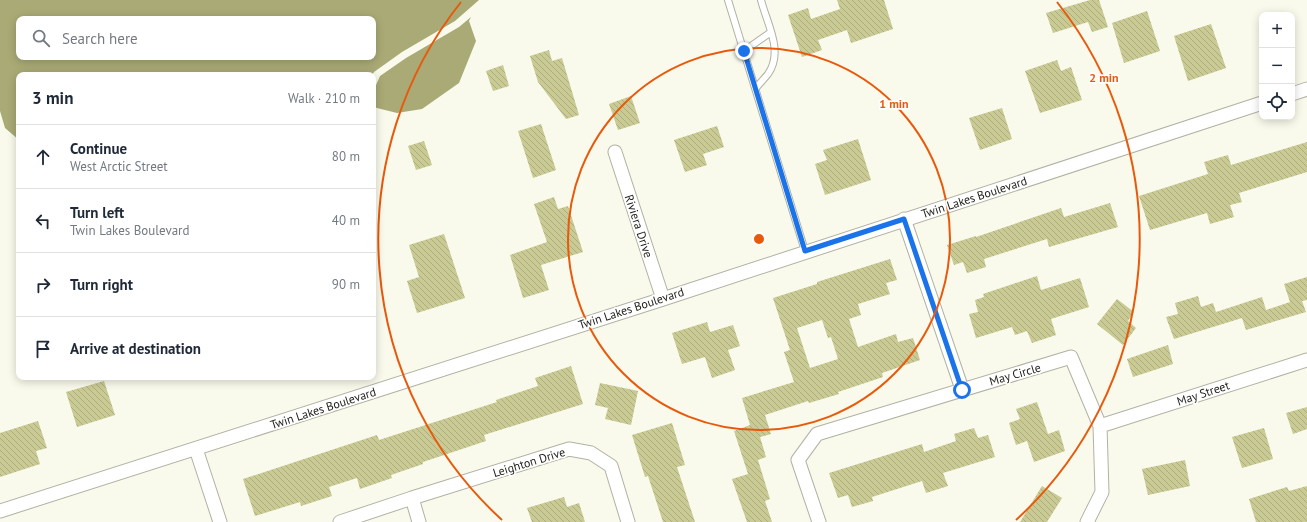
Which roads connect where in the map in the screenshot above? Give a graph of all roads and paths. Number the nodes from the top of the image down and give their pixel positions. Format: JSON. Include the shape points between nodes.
{"nodes":[{"id":1,"x":761,"y":0,"type":"edge"},
{"id":2,"x":730,"y":2,"type":"edge"},
{"id":3,"x":771,"y":32,"type":"junction"},
{"id":4,"x":744,"y":51,"type":"junction"},
{"id":5,"x":756,"y":88,"type":"junction"},
{"id":6,"x":1307,"y":89,"type":"edge"},
{"id":7,"x":1295,"y":93,"type":"edge"},
{"id":8,"x":1259,"y":104,"type":"edge"},
{"id":9,"x":616,"y":152,"type":"dead end"},
{"id":10,"x":904,"y":219,"type":"junction"},
{"id":11,"x":805,"y":251,"type":"junction"},
{"id":12,"x":663,"y":299,"type":"junction"},
{"id":13,"x":1307,"y":360,"type":"edge"},
{"id":14,"x":962,"y":390,"type":"junction"},
{"id":15,"x":1100,"y":426,"type":"junction"},
{"id":16,"x":196,"y":449,"type":"junction"},
{"id":17,"x":412,"y":498,"type":"junction"},
{"id":18,"x":0,"y":511,"type":"edge"},
{"id":19,"x":220,"y":522,"type":"edge"},
{"id":20,"x":340,"y":522,"type":"edge"},
{"id":21,"x":419,"y":522,"type":"edge"},
{"id":22,"x":628,"y":522,"type":"edge"},
{"id":23,"x":819,"y":522,"type":"edge"},
{"id":24,"x":1087,"y":522,"type":"edge"}],
"edges":[{"from":1,"to":3,"type":"lane"},
{"from":2,"to":4,"type":"lane"},
{"from":3,"to":4,"type":"lane"},
{"from":3,"to":5,"type":"lane","via":[[775,45],[774,61]]},
{"from":4,"to":5,"type":"lane"},
{"from":5,"to":11,"type":"lane"},
{"from":6,"to":7,"type":"street"},
{"from":8,"to":10,"type":"street","name":"Twin Lakes Boulevard"},
{"from":9,"to":12,"type":"street","name":"Riviera Drive"},
{"from":10,"to":11,"type":"street","name":"Twin Lakes Boulevard"},
{"from":10,"to":14,"type":"street"},
{"from":11,"to":12,"type":"street","name":"Twin Lakes Boulevard"},
{"from":12,"to":16,"type":"street","name":"Twin Lakes Boulevard"},
{"from":13,"to":15,"type":"street","name":"May Street"},
{"from":14,"to":15,"type":"street","name":"May Circle","via":[[1071,357]]},
{"from":14,"to":23,"type":"street","name":"May Circle","via":[[817,434],[798,460]]},
{"from":15,"to":24,"type":"street","name":"May Circle","via":[[1102,492]]},
{"from":16,"to":18,"type":"street","name":"Twin Lakes Boulevard"},
{"from":16,"to":19,"type":"street"},
{"from":17,"to":20,"type":"street","name":"Leighton Drive"},
{"from":17,"to":21,"type":"street"},
{"from":17,"to":22,"type":"street","name":"Leighton Drive","via":[[569,449],[591,453],[611,466]]}]}
